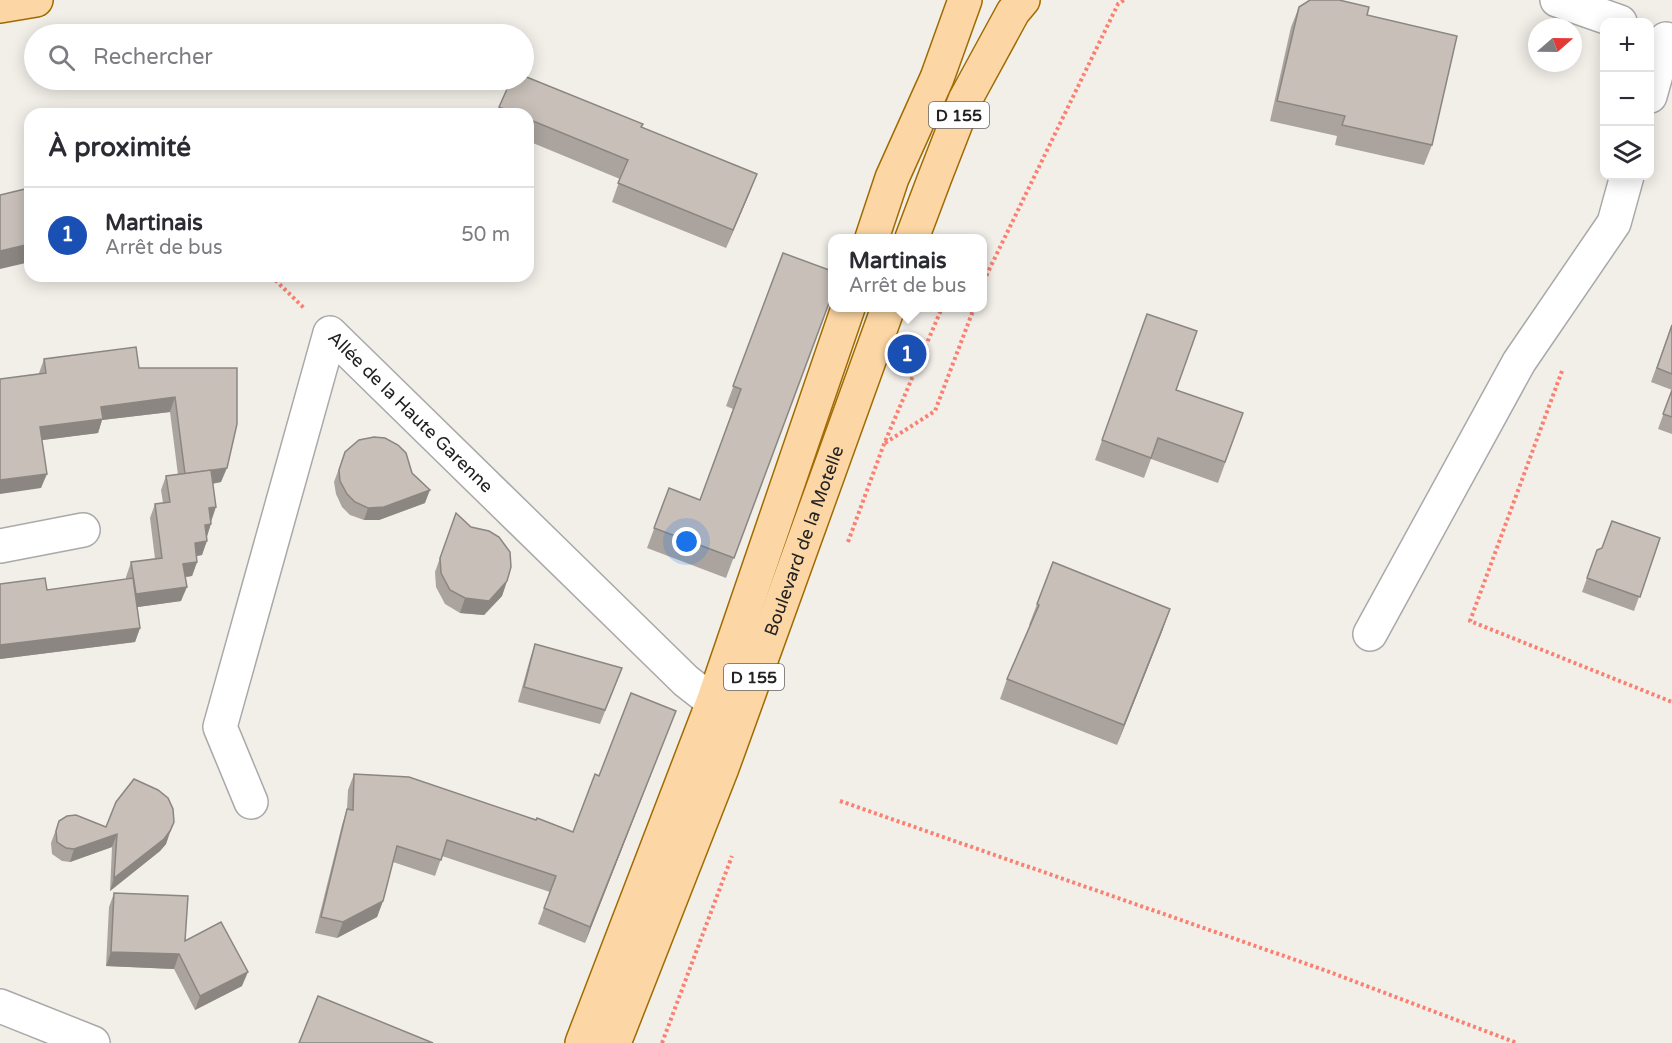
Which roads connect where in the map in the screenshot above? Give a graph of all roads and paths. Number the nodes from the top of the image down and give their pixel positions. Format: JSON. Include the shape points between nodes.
{"nodes":[{"id":1,"x":36,"y":0,"type":"edge"},
{"id":2,"x":965,"y":0,"type":"edge"},
{"id":3,"x":1023,"y":0,"type":"edge"},
{"id":4,"x":1124,"y":0,"type":"edge"},
{"id":5,"x":1557,"y":0,"type":"edge"},
{"id":6,"x":0,"y":6,"type":"edge"},
{"id":7,"x":1609,"y":18,"type":"edge"},
{"id":8,"x":1662,"y":37,"type":"edge"},
{"id":9,"x":1654,"y":76,"type":"edge"},
{"id":10,"x":1626,"y":180,"type":"edge"},
{"id":11,"x":873,"y":234,"type":"edge"},
{"id":12,"x":914,"y":234,"type":"edge"},
{"id":13,"x":988,"y":272,"type":"edge"},
{"id":14,"x":277,"y":282,"type":"edge"},
{"id":15,"x":847,"y":312,"type":"edge"},
{"id":16,"x":887,"y":312,"type":"edge"},
{"id":17,"x":940,"y":312,"type":"edge"},
{"id":18,"x":972,"y":312,"type":"edge"},
{"id":19,"x":330,"y":333,"type":"junction"},
{"id":20,"x":1565,"y":362,"type":"dead end"},
{"id":21,"x":82,"y":530,"type":"dead end"},
{"id":22,"x":0,"y":546,"type":"edge"},
{"id":23,"x":1370,"y":634,"type":"dead end"},
{"id":24,"x":713,"y":702,"type":"junction"},
{"id":25,"x":1672,"y":702,"type":"edge"},
{"id":26,"x":733,"y":737,"type":"junction"},
{"id":27,"x":840,"y":801,"type":"dead end"},
{"id":28,"x":251,"y":802,"type":"dead end"},
{"id":29,"x":0,"y":1006,"type":"edge"},
{"id":30,"x":93,"y":1043,"type":"edge"},
{"id":31,"x":582,"y":1043,"type":"edge"},
{"id":32,"x":614,"y":1043,"type":"edge"},
{"id":33,"x":1517,"y":1043,"type":"edge"}],
"edges":[{"from":1,"to":6,"type":"main road"},
{"from":2,"to":11,"type":"main road","number":"D 155","via":[[937,78],[892,178]]},
{"from":3,"to":12,"type":"main road","number":"D 155","via":[[965,100]]},
{"from":4,"to":13,"type":"path","via":[[1118,4]]},
{"from":5,"to":7,"type":"street"},
{"from":8,"to":9,"type":"street"},
{"from":10,"to":23,"type":"street","via":[[1614,223],[1519,362]]},
{"from":14,"to":19,"type":"path"},
{"from":15,"to":24,"type":"main road","name":"Boulevard de la Motelle","number":"D 155"},
{"from":16,"to":26,"type":"main road","name":"Boulevard de la Motelle","number":"D 155"},
{"from":17,"to":18,"type":"path","via":[[884,444],[935,411]]},
{"from":19,"to":24,"type":"street","name":"Allée de la Haute Garenne","via":[[678,673]]},
{"from":19,"to":28,"type":"street","name":"Allée de la Haute Garenne","via":[[220,727]]},
{"from":20,"to":25,"type":"path","via":[[1470,621]]},
{"from":21,"to":22,"type":"street"},
{"from":24,"to":26,"type":"street","name":"Allée de la Haute Garenne"},
{"from":24,"to":31,"type":"main road","name":"Boulevard de la Motelle","number":"D 155"},
{"from":26,"to":32,"type":"main road","name":"Boulevard de la Motelle","number":"D 155"},
{"from":27,"to":33,"type":"path","via":[[1327,971]]},
{"from":29,"to":30,"type":"street"}]}
